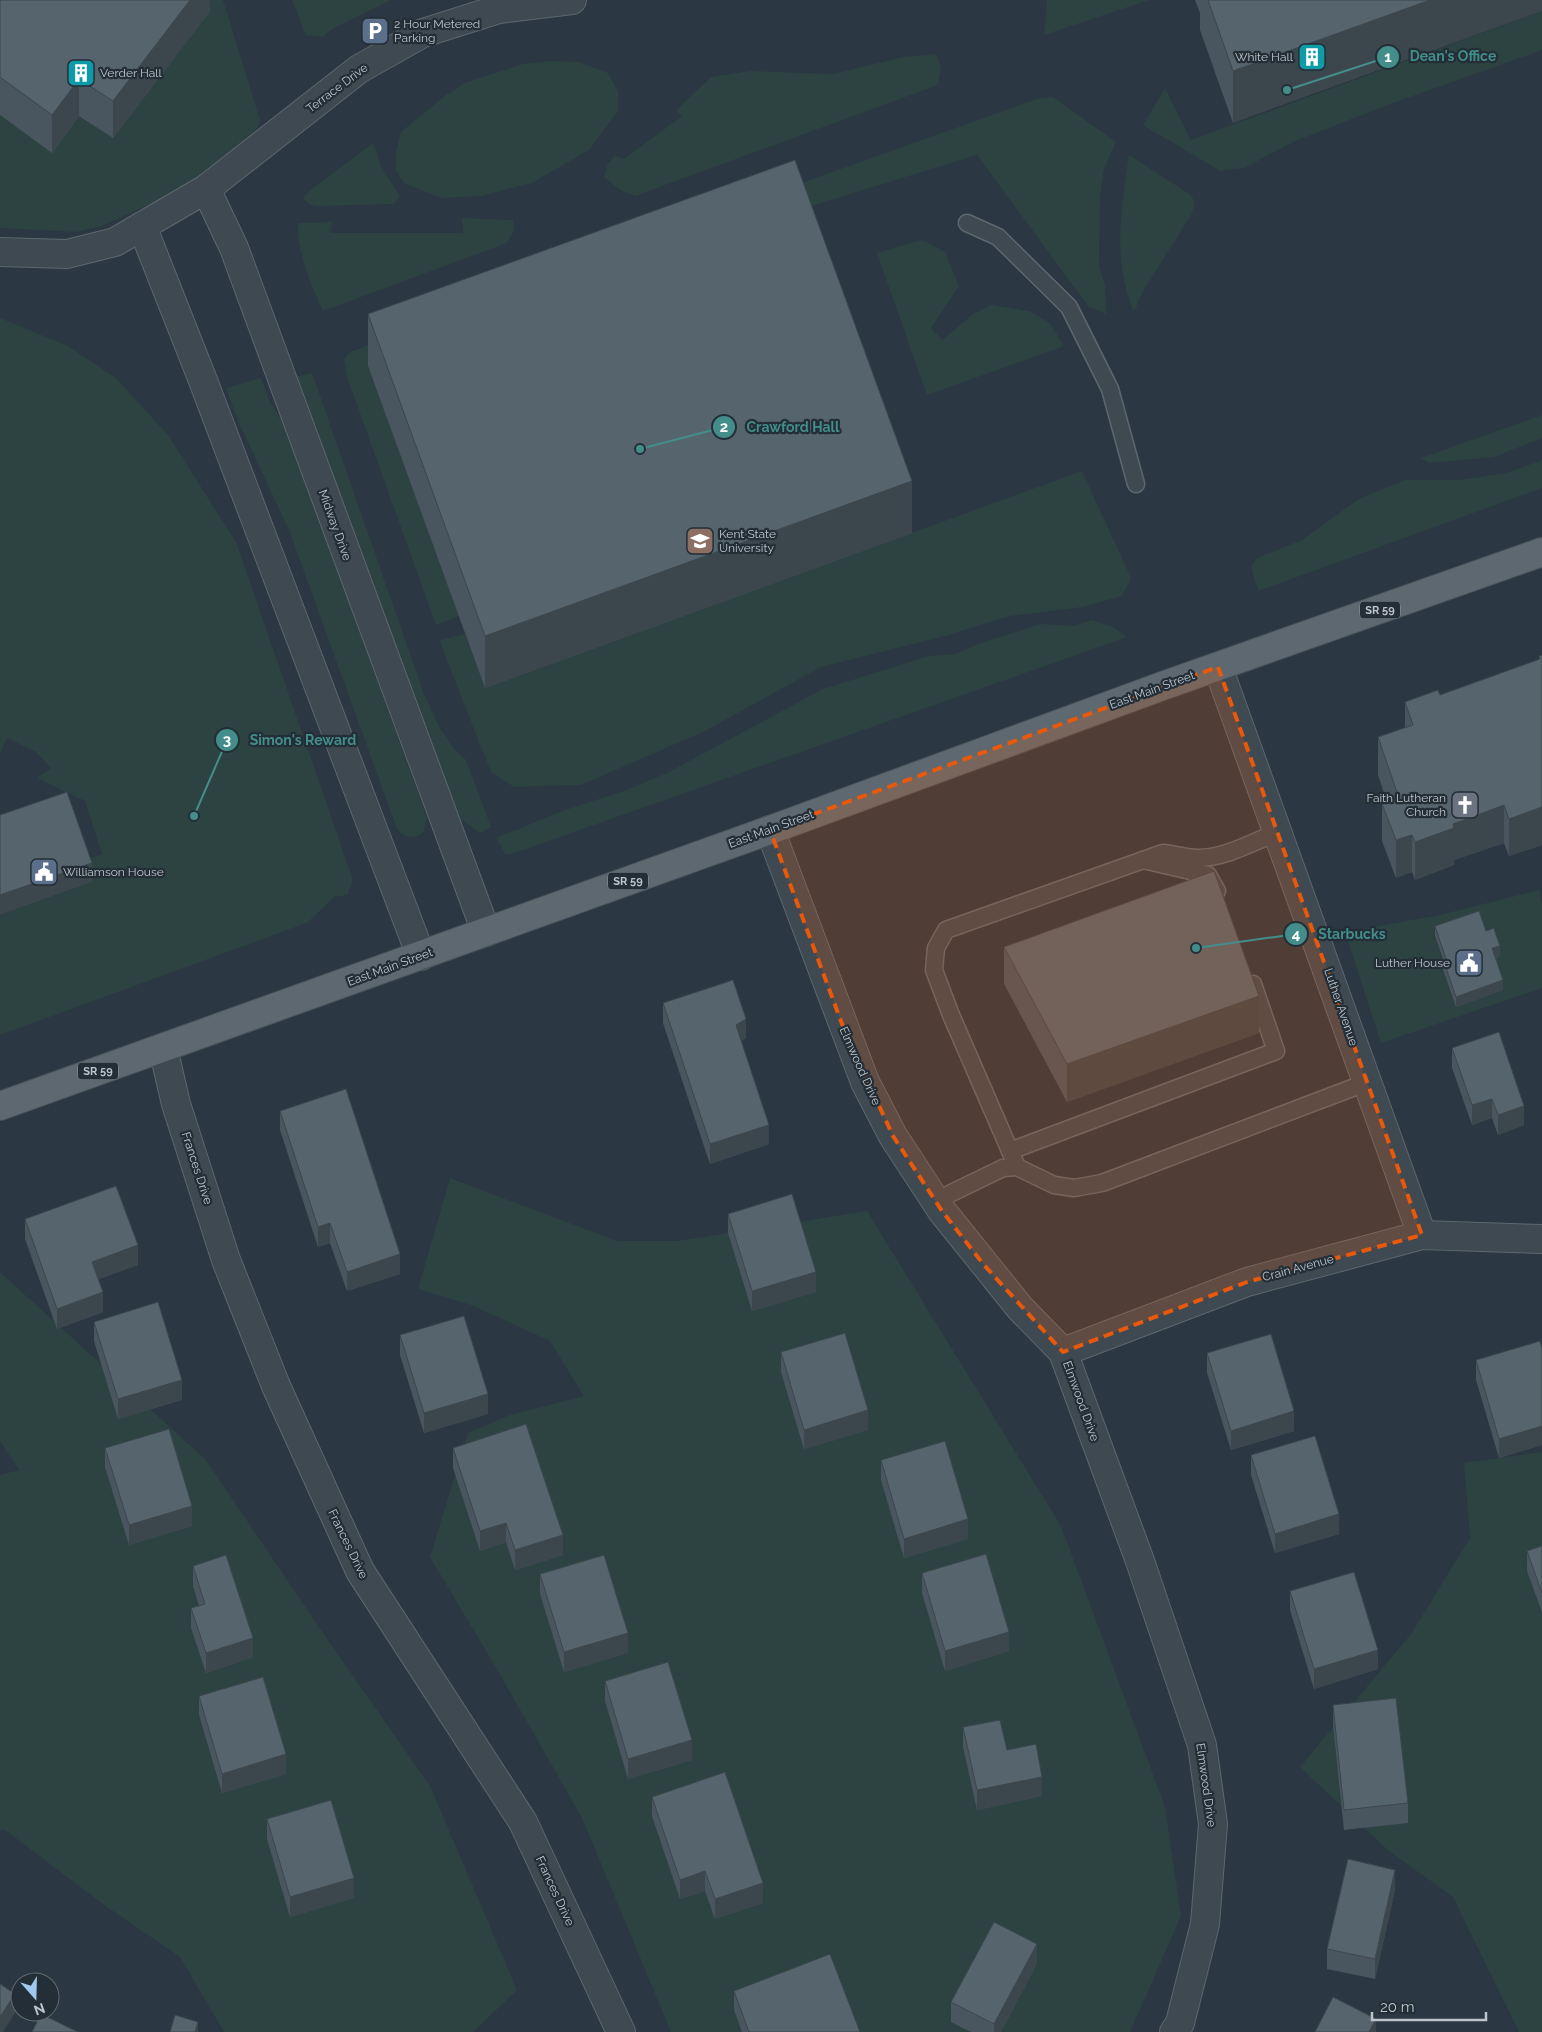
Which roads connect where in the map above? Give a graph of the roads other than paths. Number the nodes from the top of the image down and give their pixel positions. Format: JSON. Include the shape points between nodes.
{"nodes":[{"id":1,"x":572,"y":0,"type":"edge"},
{"id":2,"x":206,"y":189,"type":"junction"},
{"id":3,"x":967,"y":223,"type":"dead end"},
{"id":4,"x":142,"y":226,"type":"junction"},
{"id":5,"x":0,"y":252,"type":"edge"},
{"id":6,"x":1136,"y":484,"type":"dead end"},
{"id":7,"x":1542,"y":552,"type":"edge"},
{"id":8,"x":1218,"y":667,"type":"junction"},
{"id":9,"x":770,"y":830,"type":"junction"},
{"id":10,"x":1278,"y":832,"type":"junction"},
{"id":11,"x":1143,"y":860,"type":"junction"},
{"id":12,"x":1223,"y":904,"type":"edge"},
{"id":13,"x":486,"y":932,"type":"junction"},
{"id":14,"x":422,"y":956,"type":"junction"},
{"id":15,"x":1248,"y":972,"type":"edge"},
{"id":16,"x":163,"y":1048,"type":"junction"},
{"id":17,"x":1368,"y":1082,"type":"junction"},
{"id":18,"x":0,"y":1106,"type":"edge"},
{"id":19,"x":1010,"y":1151,"type":"junction"},
{"id":20,"x":1017,"y":1167,"type":"junction"},
{"id":21,"x":935,"y":1201,"type":"junction"},
{"id":22,"x":1422,"y":1235,"type":"junction"},
{"id":23,"x":1542,"y":1239,"type":"edge"},
{"id":24,"x":1063,"y":1352,"type":"junction"},
{"id":25,"x":621,"y":2032,"type":"edge"},
{"id":26,"x":1174,"y":2032,"type":"edge"}],
"edges":[{"from":1,"to":2,"type":"street","name":"Terrace Drive","via":[[499,9],[423,33],[359,69]]},
{"from":2,"to":4,"type":"street"},
{"from":2,"to":13,"type":"street","name":"Midway Drive","via":[[234,248]]},
{"from":3,"to":6,"type":"lane","via":[[998,237],[1070,307],[1110,389]]},
{"from":4,"to":5,"type":"street","via":[[115,242],[67,254]]},
{"from":4,"to":14,"type":"street"},
{"from":7,"to":8,"type":"main road","name":"East Main Street","number":"SR 59"},
{"from":8,"to":9,"type":"main road","name":"East Main Street","number":"SR 59"},
{"from":8,"to":10,"type":"street","name":"Luther Avenue"},
{"from":9,"to":13,"type":"main road","name":"East Main Street","number":"SR 59"},
{"from":9,"to":21,"type":"street","name":"Elmwood Drive","via":[[865,1082],[893,1136]]},
{"from":10,"to":11,"type":"lane","via":[[1208,857],[1163,853]]},
{"from":10,"to":17,"type":"street","name":"Luther Avenue"},
{"from":11,"to":12,"type":"lane","via":[[1208,875]]},
{"from":11,"to":19,"type":"lane","via":[[946,930],[940,938],[933,959],[934,970],[950,1015]]},
{"from":13,"to":14,"type":"main road","name":"East Main Street","number":"SR 59"},
{"from":14,"to":16,"type":"main road","name":"East Main Street","number":"SR 59"},
{"from":15,"to":19,"type":"lane","via":[[1276,1051]]},
{"from":16,"to":18,"type":"main road","name":"East Main Street","number":"SR 59"},
{"from":16,"to":25,"type":"street","name":"Frances Drive","via":[[176,1104],[226,1260],[276,1386],[360,1571],[523,1822]]},
{"from":17,"to":20,"type":"lane","via":[[1102,1183],[1074,1188],[1054,1185]]},
{"from":17,"to":22,"type":"street","name":"Luther Avenue"},
{"from":19,"to":20,"type":"lane"},
{"from":20,"to":21,"type":"lane","via":[[1003,1168]]},
{"from":21,"to":24,"type":"street","name":"Elmwood Drive","via":[[1008,1294]]},
{"from":22,"to":23,"type":"street","name":"Crain Avenue"},
{"from":22,"to":24,"type":"street","name":"Crain Avenue","via":[[1247,1282]]},
{"from":24,"to":26,"type":"street","name":"Elmwood Drive","via":[[1140,1561],[1202,1745],[1213,1824],[1210,1882],[1205,1924],[1180,2023]]}]}
